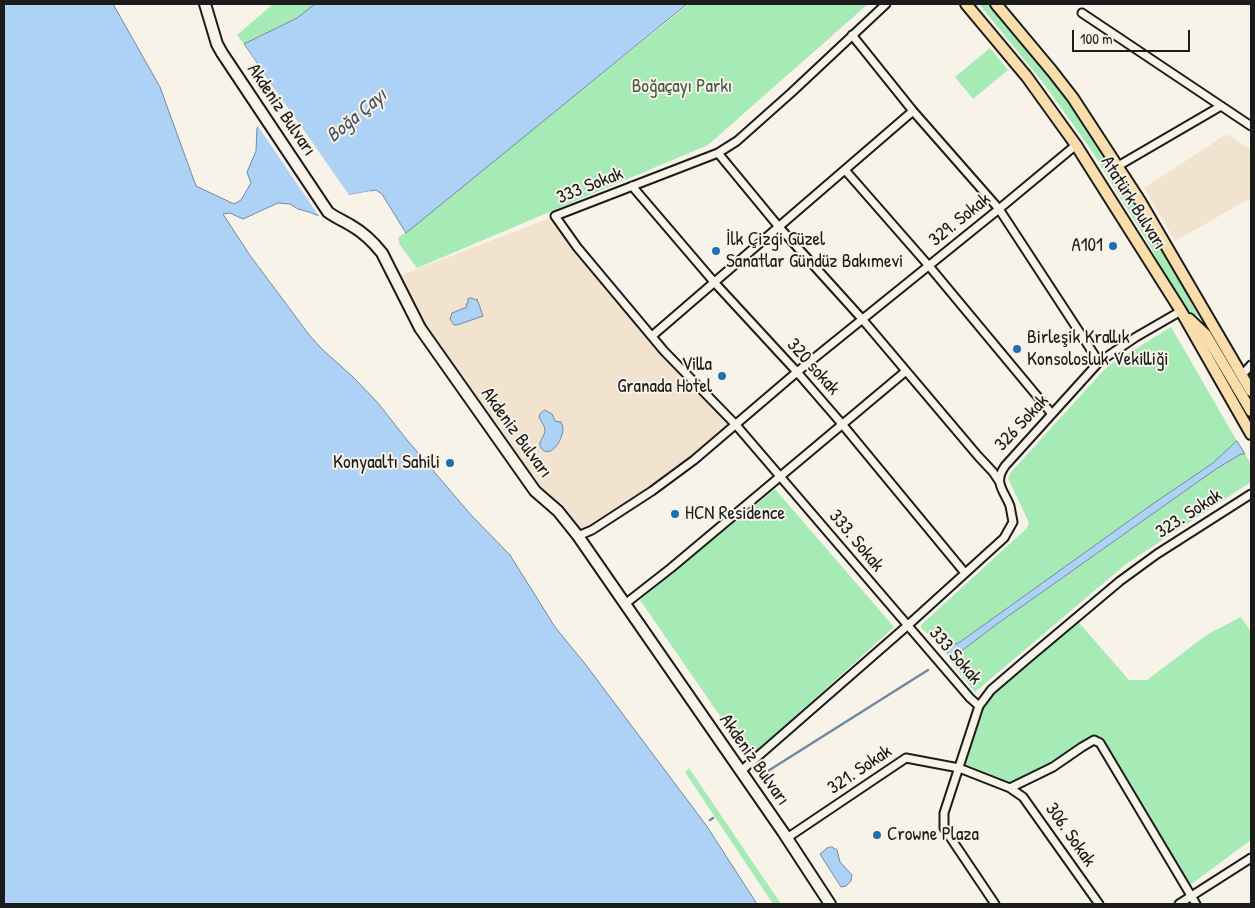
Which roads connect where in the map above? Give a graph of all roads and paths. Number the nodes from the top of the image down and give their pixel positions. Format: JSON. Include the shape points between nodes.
{"nodes":[{"id":1,"x":205,"y":4,"type":"edge"},
{"id":2,"x":886,"y":4,"type":"edge"},
{"id":3,"x":966,"y":4,"type":"edge"},
{"id":4,"x":996,"y":4,"type":"edge"},
{"id":5,"x":1082,"y":13,"type":"dead end"},
{"id":6,"x":852,"y":35,"type":"junction"},
{"id":7,"x":1221,"y":106,"type":"junction"},
{"id":8,"x":913,"y":111,"type":"junction"},
{"id":9,"x":1251,"y":126,"type":"edge"},
{"id":10,"x":1076,"y":145,"type":"junction"},
{"id":11,"x":718,"y":154,"type":"junction"},
{"id":12,"x":1118,"y":166,"type":"junction"},
{"id":13,"x":845,"y":170,"type":"junction"},
{"id":14,"x":632,"y":186,"type":"junction"},
{"id":15,"x":999,"y":209,"type":"junction"},
{"id":16,"x":779,"y":227,"type":"junction"},
{"id":17,"x":929,"y":266,"type":"junction"},
{"id":18,"x":714,"y":282,"type":"junction"},
{"id":19,"x":1181,"y":311,"type":"junction"},
{"id":20,"x":863,"y":320,"type":"junction"},
{"id":21,"x":652,"y":336,"type":"junction"},
{"id":22,"x":1099,"y":362,"type":"junction"},
{"id":23,"x":1251,"y":365,"type":"edge"},
{"id":24,"x":906,"y":371,"type":"junction"},
{"id":25,"x":797,"y":372,"type":"junction"},
{"id":26,"x":1242,"y":375,"type":"junction"},
{"id":27,"x":1251,"y":391,"type":"edge"},
{"id":28,"x":1251,"y":411,"type":"edge"},
{"id":29,"x":1052,"y":414,"type":"junction"},
{"id":30,"x":842,"y":424,"type":"junction"},
{"id":31,"x":736,"y":425,"type":"junction"},
{"id":32,"x":1251,"y":434,"type":"edge"},
{"id":33,"x":780,"y":477,"type":"junction"},
{"id":34,"x":999,"y":481,"type":"junction"},
{"id":35,"x":1251,"y":495,"type":"edge"},
{"id":36,"x":578,"y":536,"type":"junction"},
{"id":37,"x":965,"y":573,"type":"junction"},
{"id":38,"x":625,"y":604,"type":"junction"},
{"id":39,"x":907,"y":626,"type":"junction"},
{"id":40,"x":979,"y":706,"type":"junction"},
{"id":41,"x":959,"y":768,"type":"junction"},
{"id":42,"x":741,"y":771,"type":"junction"},
{"id":43,"x":1010,"y":788,"type":"junction"},
{"id":44,"x":787,"y":838,"type":"junction"},
{"id":45,"x":1251,"y":858,"type":"edge"},
{"id":46,"x":1191,"y":896,"type":"junction"},
{"id":47,"x":829,"y":904,"type":"edge"},
{"id":48,"x":995,"y":904,"type":"edge"},
{"id":49,"x":1099,"y":904,"type":"edge"},
{"id":50,"x":1179,"y":904,"type":"edge"},
{"id":51,"x":1196,"y":904,"type":"edge"}],
"edges":[{"from":1,"to":36,"type":"main road","name":"Akdeniz Bulvarı","via":[[222,54],[328,212],[354,227],[382,253],[420,328],[535,491],[558,511]]},
{"from":2,"to":6,"type":"street","name":"333 Sokak"},
{"from":3,"to":10,"type":"main road","name":"Atatürk Bulvarı","via":[[1027,77]]},
{"from":4,"to":12,"type":"main road","name":"Atatürk Bulvarı","via":[[1073,98]]},
{"from":5,"to":7,"type":"street"},
{"from":6,"to":8,"type":"street"},
{"from":6,"to":11,"type":"street","name":"333 Sokak","via":[[744,135]]},
{"from":7,"to":9,"type":"street"},
{"from":7,"to":12,"type":"street"},
{"from":8,"to":13,"type":"street"},
{"from":8,"to":15,"type":"street"},
{"from":10,"to":15,"type":"street","name":"329. Sokak"},
{"from":10,"to":19,"type":"main road","name":"Atatürk Bulvarı"},
{"from":11,"to":14,"type":"street","name":"333 Sokak"},
{"from":11,"to":16,"type":"street"},
{"from":12,"to":26,"type":"main road","name":"Atatürk Bulvarı"},
{"from":13,"to":16,"type":"street"},
{"from":13,"to":17,"type":"street"},
{"from":14,"to":18,"type":"street","name":"320 sokak"},
{"from":14,"to":21,"type":"street","name":"333 Sokak","via":[[555,216]]},
{"from":15,"to":17,"type":"street","name":"329. Sokak"},
{"from":15,"to":22,"type":"street"},
{"from":16,"to":18,"type":"street"},
{"from":16,"to":20,"type":"street"},
{"from":17,"to":20,"type":"street","name":"329. Sokak"},
{"from":17,"to":29,"type":"street"},
{"from":18,"to":21,"type":"street"},
{"from":18,"to":25,"type":"street","name":"320 sokak"},
{"from":19,"to":22,"type":"street","name":"326 Sokak"},
{"from":19,"to":28,"type":"main road","via":[[1206,335]]},
{"from":19,"to":32,"type":"main road","name":"Atatürk Bulvarı"},
{"from":20,"to":24,"type":"street"},
{"from":20,"to":25,"type":"street","name":"329. Sokak"},
{"from":21,"to":31,"type":"street","name":"333 Sokak"},
{"from":22,"to":29,"type":"street","name":"326 Sokak"},
{"from":23,"to":26,"type":"street"},
{"from":24,"to":30,"type":"street"},
{"from":24,"to":34,"type":"street"},
{"from":25,"to":30,"type":"street","name":"320 sokak"},
{"from":25,"to":31,"type":"street","name":"329. Sokak"},
{"from":26,"to":27,"type":"main road","name":"Atatürk Bulvarı"},
{"from":29,"to":34,"type":"street","name":"326 Sokak","via":[[1005,466]]},
{"from":30,"to":33,"type":"street"},
{"from":30,"to":37,"type":"street","name":"320 sokak"},
{"from":31,"to":33,"type":"street","name":"333 Sokak"},
{"from":31,"to":36,"type":"street","name":"329. Sokak","via":[[652,491]]},
{"from":33,"to":38,"type":"street"},
{"from":33,"to":39,"type":"street","name":"333. Sokak"},
{"from":34,"to":37,"type":"street","name":"326 Sokak","via":[[1013,522],[1004,538]]},
{"from":35,"to":40,"type":"street","name":"323. Sokak","via":[[1120,581],[992,690]]},
{"from":36,"to":38,"type":"main road","name":"Akdeniz Bulvarı"},
{"from":37,"to":39,"type":"street","name":"326 Sokak"},
{"from":38,"to":42,"type":"main road","name":"Akdeniz Bulvarı"},
{"from":39,"to":40,"type":"street","name":"333 Sokak"},
{"from":39,"to":42,"type":"street","name":"326 Sokak"},
{"from":40,"to":41,"type":"street"},
{"from":41,"to":43,"type":"street","name":"321. Sokak"},
{"from":41,"to":44,"type":"street","name":"321. Sokak","via":[[906,758]]},
{"from":41,"to":48,"type":"street","via":[[944,813],[944,828]]},
{"from":42,"to":44,"type":"main road","name":"Akdeniz Bulvarı"},
{"from":43,"to":46,"type":"street","via":[[1053,767],[1094,740],[1100,743]]},
{"from":43,"to":49,"type":"street","name":"306. Sokak","via":[[1023,797]]},
{"from":44,"to":47,"type":"main road","name":"Akdeniz Bulvarı"},
{"from":45,"to":46,"type":"street"},
{"from":46,"to":50,"type":"street"},
{"from":46,"to":51,"type":"street"}]}
